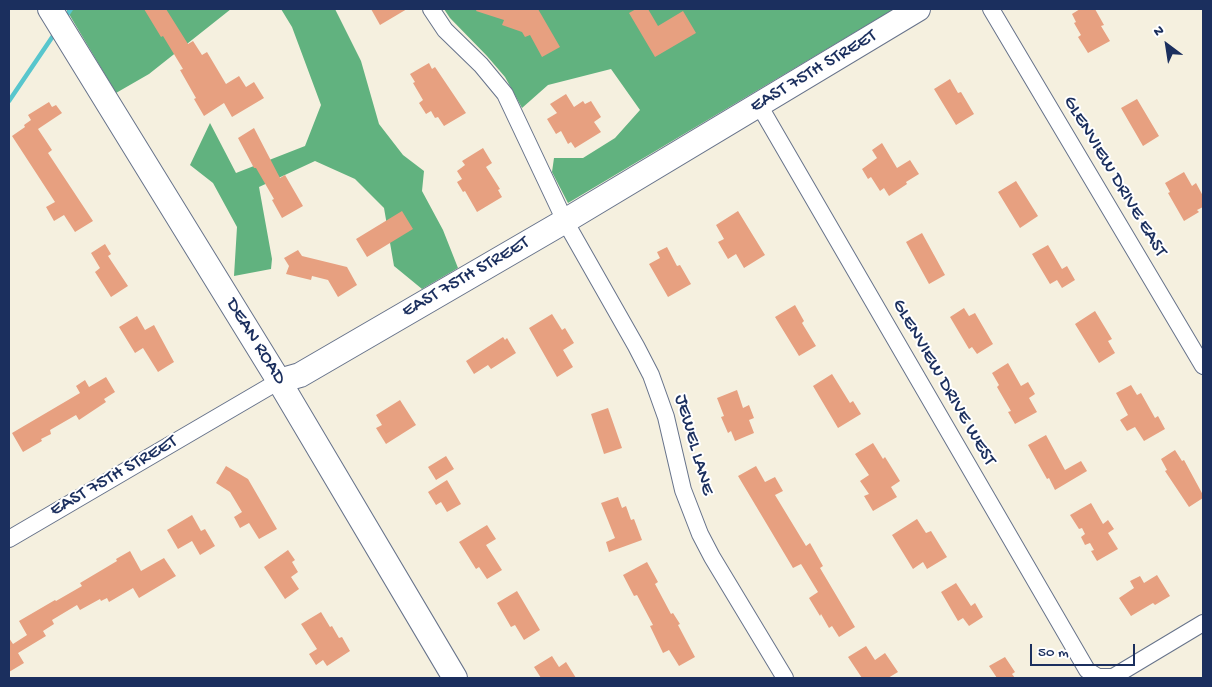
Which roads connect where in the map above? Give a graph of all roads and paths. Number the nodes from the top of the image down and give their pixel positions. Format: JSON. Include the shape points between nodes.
{"nodes":[{"id":1,"x":50,"y":9,"type":"edge"},
{"id":2,"x":431,"y":9,"type":"edge"},
{"id":3,"x":918,"y":9,"type":"edge"},
{"id":4,"x":991,"y":9,"type":"edge"},
{"id":5,"x":759,"y":106,"type":"junction"},
{"id":6,"x":565,"y":221,"type":"junction"},
{"id":7,"x":1203,"y":366,"type":"edge"},
{"id":8,"x":279,"y":381,"type":"junction"},
{"id":9,"x":9,"y":539,"type":"edge"},
{"id":10,"x":1203,"y":623,"type":"edge"},
{"id":11,"x":456,"y":678,"type":"edge"},
{"id":12,"x":785,"y":678,"type":"edge"}],
"edges":[{"from":1,"to":8,"type":"street","name":"DEAN ROAD"},
{"from":2,"to":6,"type":"street","name":"JEWEL LANE","via":[[445,30],[481,64],[505,94]]},
{"from":3,"to":5,"type":"street","name":"EAST 75TH STREET"},
{"from":4,"to":7,"type":"street","name":"GLENVIEW DRIVE EAST"},
{"from":5,"to":6,"type":"street","name":"EAST 75TH STREET"},
{"from":5,"to":10,"type":"street","name":"GLENVIEW DRIVE WEST","via":[[1087,670],[1098,677],[1113,677]]},
{"from":6,"to":8,"type":"street","name":"EAST 75TH STREET","via":[[300,375]]},
{"from":6,"to":12,"type":"street","name":"JEWEL LANE","via":[[651,375],[666,417],[683,490],[700,534]]},
{"from":8,"to":9,"type":"street","name":"EAST 75TH STREET"},
{"from":8,"to":11,"type":"street","name":"DEAN ROAD"}]}
